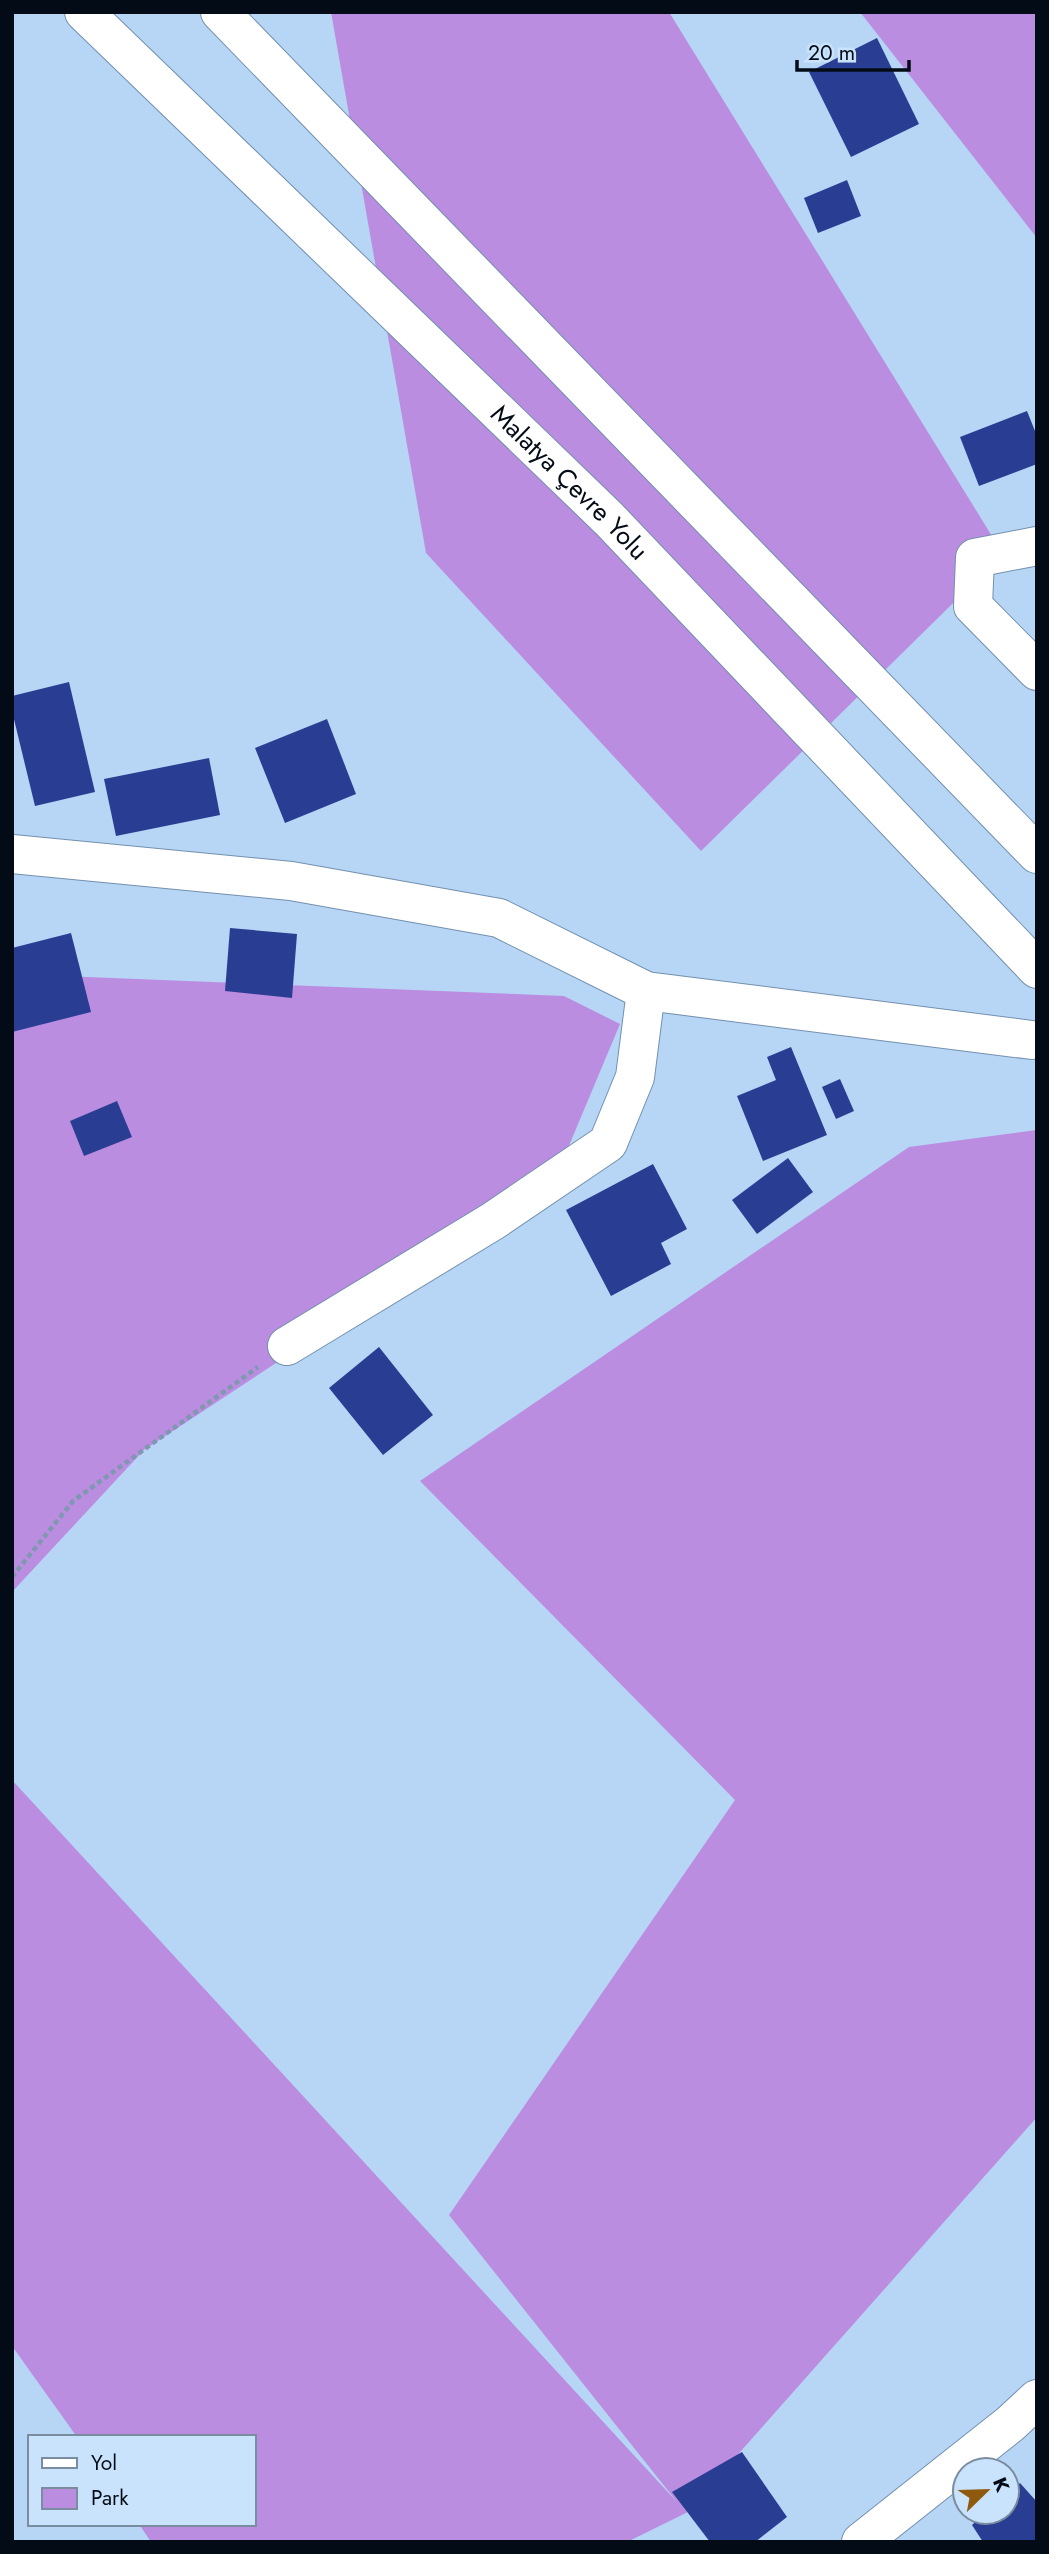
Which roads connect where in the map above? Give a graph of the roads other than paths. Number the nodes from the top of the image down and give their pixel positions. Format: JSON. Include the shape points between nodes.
{"nodes":[{"id":1,"x":84,"y":12,"type":"edge"},
{"id":2,"x":220,"y":12,"type":"edge"},
{"id":3,"x":1037,"y":546,"type":"edge"},
{"id":4,"x":1037,"y":671,"type":"edge"},
{"id":5,"x":12,"y":854,"type":"edge"},
{"id":6,"x":1037,"y":854,"type":"edge"},
{"id":7,"x":1037,"y":970,"type":"edge"},
{"id":8,"x":646,"y":991,"type":"junction"},
{"id":9,"x":1032,"y":1040,"type":"dead end"},
{"id":10,"x":287,"y":1346,"type":"road end"},
{"id":11,"x":1037,"y":2399,"type":"edge"},
{"id":12,"x":861,"y":2542,"type":"edge"}],
"edges":[{"from":1,"to":7,"type":"main road","name":"Malatya Çevre Yolu","via":[[609,519]]},
{"from":2,"to":6,"type":"main road"},
{"from":3,"to":4,"type":"main road","via":[[975,558],[973,606]]},
{"from":5,"to":8,"type":"main road","via":[[291,881],[499,918]]},
{"from":8,"to":9,"type":"main road"},
{"from":8,"to":10,"type":"main road","via":[[635,1077],[608,1143],[493,1222]]},
{"from":11,"to":12,"type":"main road"}]}
